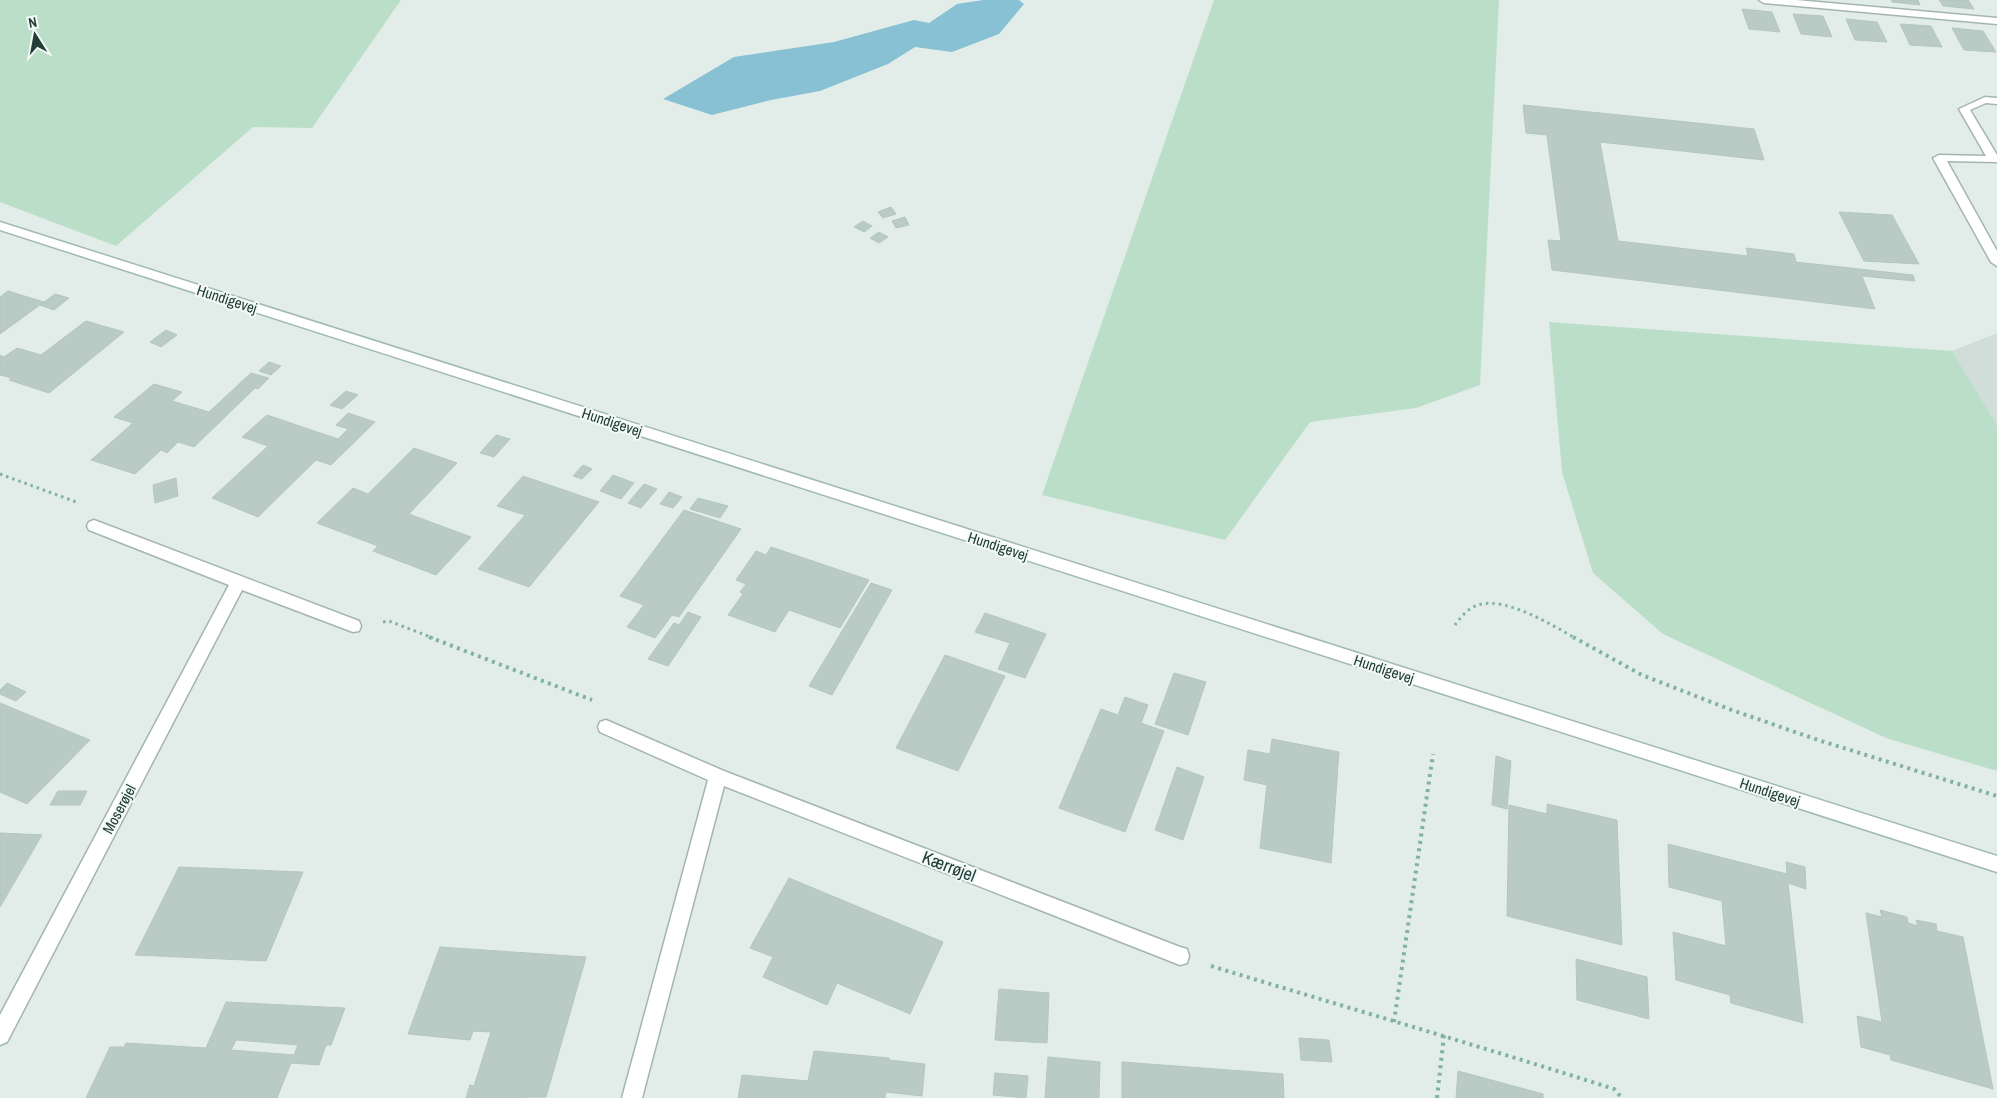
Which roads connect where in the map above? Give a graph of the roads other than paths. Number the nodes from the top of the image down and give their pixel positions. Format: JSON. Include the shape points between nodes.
{"nodes":[{"id":1,"x":1764,"y":0,"type":"edge"},
{"id":2,"x":1997,"y":21,"type":"edge"},
{"id":3,"x":1997,"y":101,"type":"edge"},
{"id":4,"x":0,"y":226,"type":"edge"},
{"id":5,"x":1997,"y":262,"type":"edge"},
{"id":6,"x":94,"y":526,"type":"road end"},
{"id":7,"x":238,"y":583,"type":"junction"},
{"id":8,"x":353,"y":626,"type":"road end"},
{"id":9,"x":606,"y":727,"type":"road end"},
{"id":10,"x":718,"y":776,"type":"junction"},
{"id":11,"x":1997,"y":864,"type":"edge"},
{"id":12,"x":1180,"y":956,"type":"road end"},
{"id":13,"x":0,"y":1035,"type":"edge"},
{"id":14,"x":632,"y":1098,"type":"edge"}],
"edges":[{"from":1,"to":2,"type":"street"},
{"from":3,"to":5,"type":"street","via":[[1985,100],[1964,109],[1994,159],[1939,158]]},
{"from":4,"to":11,"type":"street","name":"Hundigevej"},
{"from":6,"to":7,"type":"street"},
{"from":7,"to":8,"type":"street"},
{"from":7,"to":13,"type":"street","name":"Moserøjel"},
{"from":9,"to":10,"type":"street","name":"Kærrøjel"},
{"from":10,"to":12,"type":"street","name":"Kærrøjel"},
{"from":10,"to":14,"type":"street"}]}
